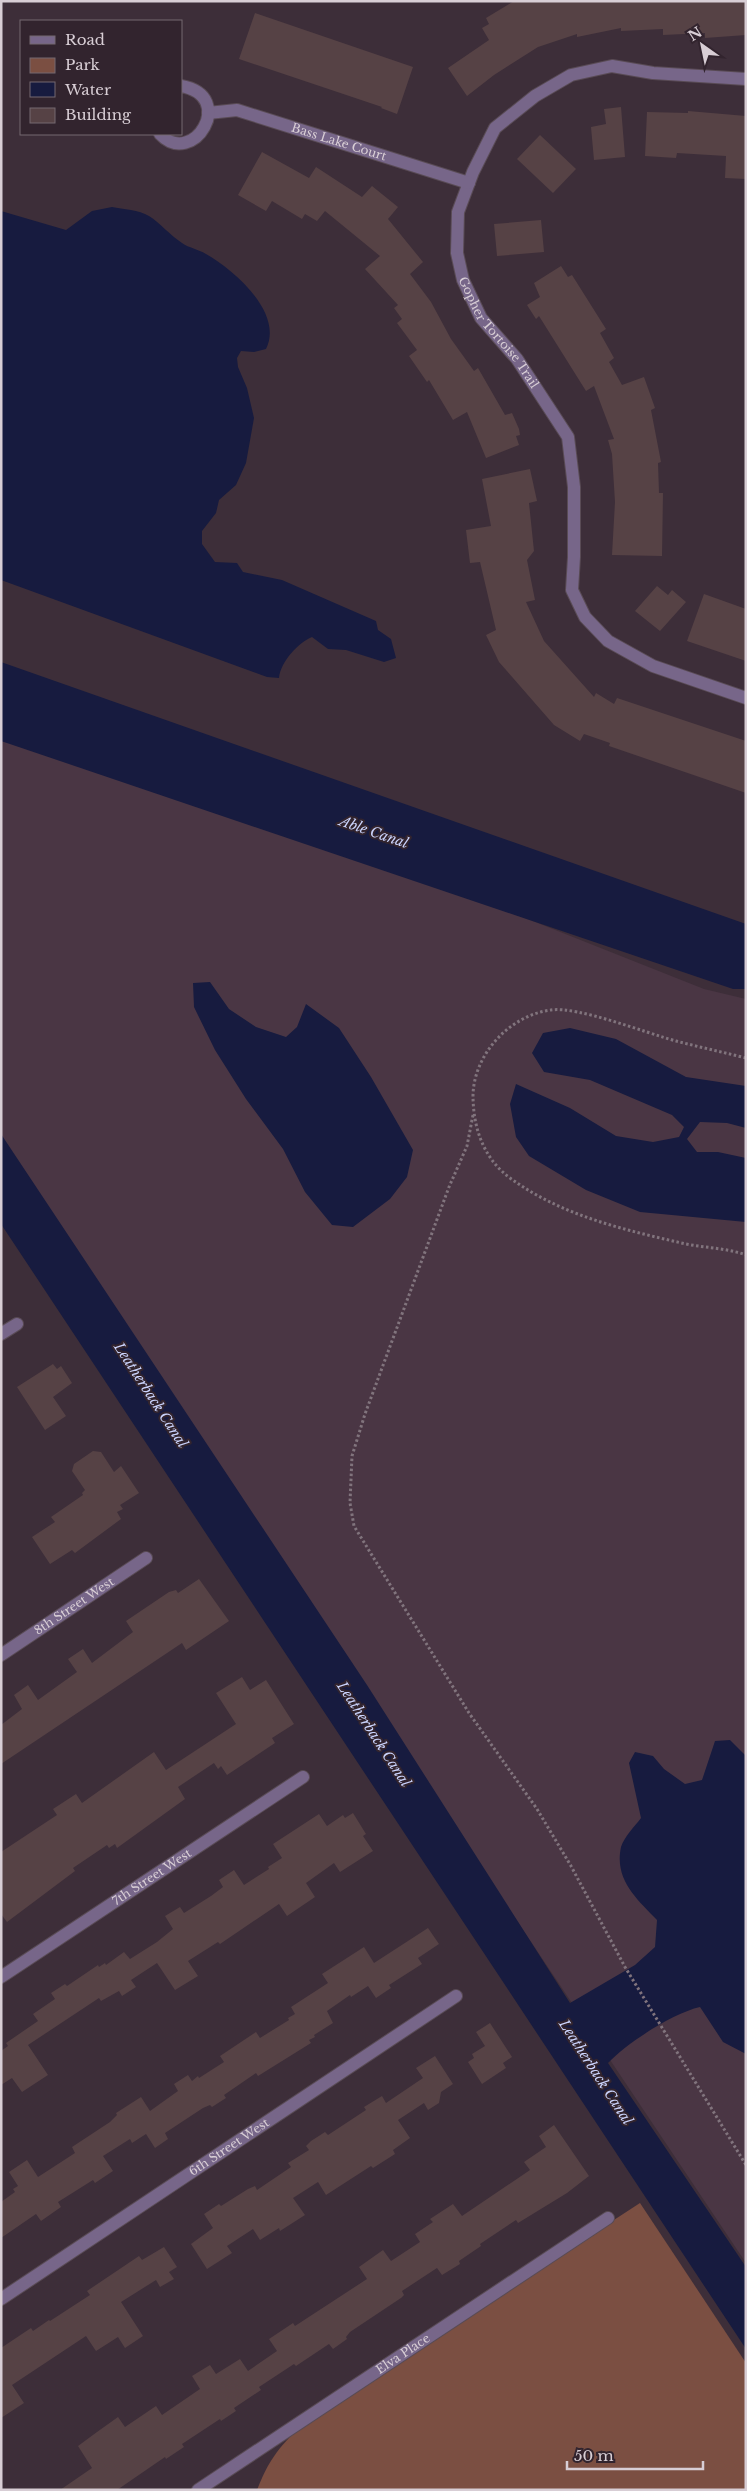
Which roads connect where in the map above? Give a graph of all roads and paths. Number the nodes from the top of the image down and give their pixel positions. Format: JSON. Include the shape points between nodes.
{"nodes":[{"id":1,"x":746,"y":80,"type":"edge"},
{"id":2,"x":182,"y":86,"type":"edge"},
{"id":3,"x":208,"y":113,"type":"junction"},
{"id":4,"x":162,"y":135,"type":"edge"},
{"id":5,"x":469,"y":183,"type":"junction"},
{"id":6,"x":746,"y":698,"type":"edge"},
{"id":7,"x":746,"y":1058,"type":"edge"},
{"id":8,"x":473,"y":1115,"type":"junction"},
{"id":9,"x":746,"y":1255,"type":"edge"},
{"id":10,"x":17,"y":1324,"type":"dead end"},
{"id":11,"x":1,"y":1334,"type":"edge"},
{"id":12,"x":146,"y":1558,"type":"dead end"},
{"id":13,"x":1,"y":1655,"type":"edge"},
{"id":14,"x":303,"y":1777,"type":"dead end"},
{"id":15,"x":1,"y":1977,"type":"edge"},
{"id":16,"x":456,"y":1996,"type":"dead end"},
{"id":17,"x":746,"y":2165,"type":"edge"},
{"id":18,"x":608,"y":2218,"type":"dead end"},
{"id":19,"x":1,"y":2299,"type":"edge"},
{"id":20,"x":198,"y":2490,"type":"edge"}],
"edges":[{"from":1,"to":5,"type":"street","name":"Gopher Tortoise Trail","via":[[653,73],[612,66],[571,75],[535,96],[495,128]]},
{"from":2,"to":3,"type":"street","via":[[203,97]]},
{"from":3,"to":4,"type":"street","via":[[204,130],[189,141],[171,141]]},
{"from":3,"to":5,"type":"street","name":"Bass Lake Court","via":[[237,110]]},
{"from":5,"to":6,"type":"street","name":"Gopher Tortoise Trail","via":[[458,212],[457,253],[462,280],[481,318],[517,358],[568,437],[574,487],[572,590],[585,616],[608,641],[653,666]]},
{"from":7,"to":8,"type":"path","via":[[552,1009],[527,1016],[498,1037],[484,1055],[474,1087]]},
{"from":8,"to":9,"type":"path","via":[[480,1140],[494,1164],[510,1178],[548,1200],[619,1229]]},
{"from":8,"to":17,"type":"path","via":[[467,1146],[446,1195],[352,1456],[350,1503],[354,1526],[469,1713],[537,1809],[625,1967]]},
{"from":10,"to":11,"type":"street"},
{"from":12,"to":13,"type":"street","name":"8th Street West"},
{"from":14,"to":15,"type":"street","name":"7th Street West"},
{"from":16,"to":19,"type":"street","name":"6th Street West"},
{"from":18,"to":20,"type":"street","name":"Elva Place"}]}
